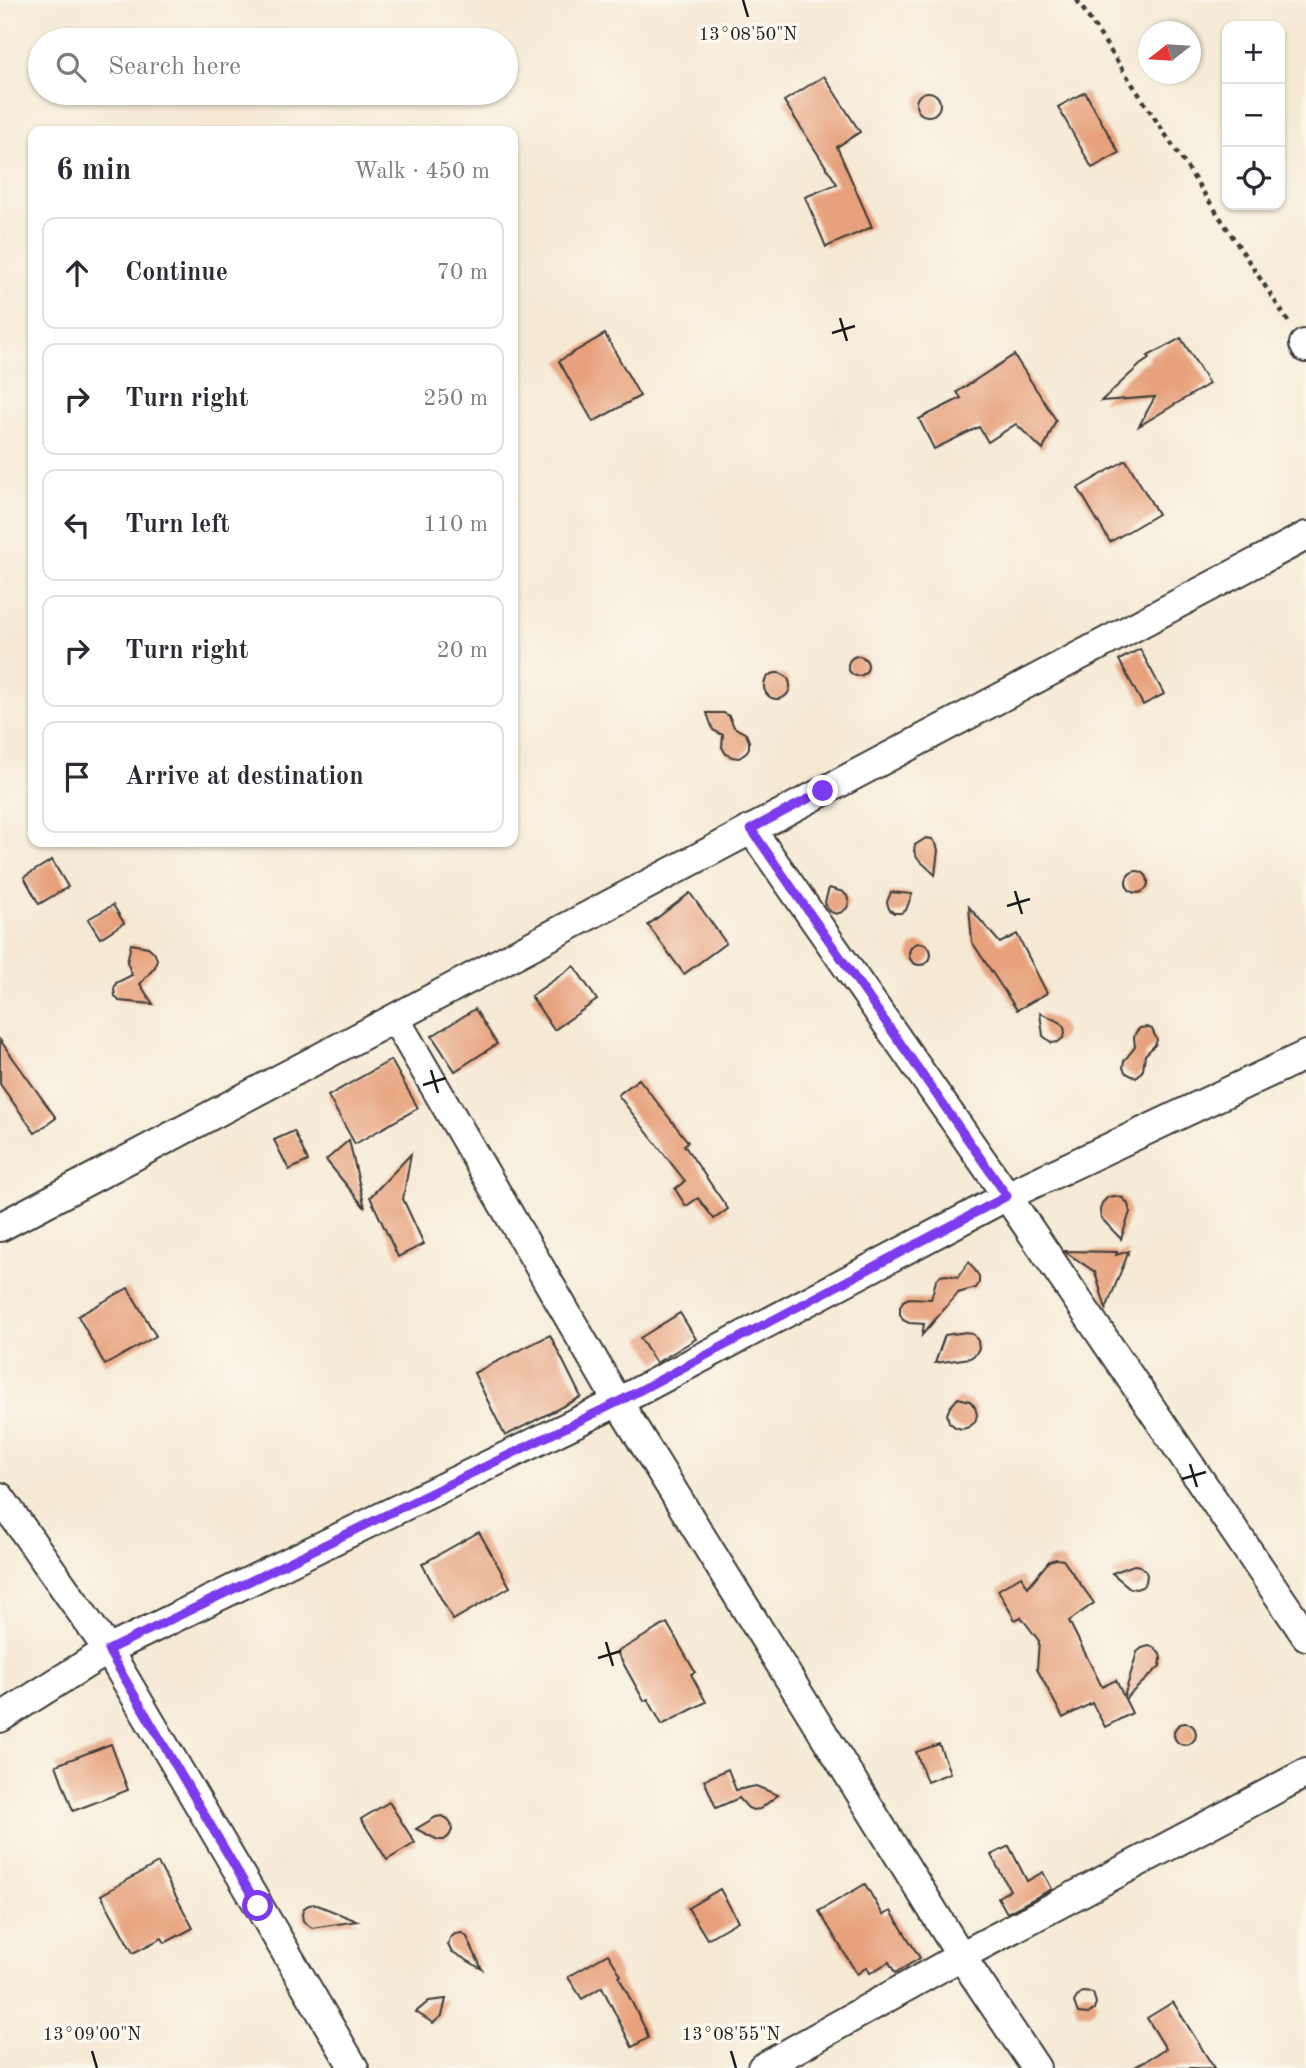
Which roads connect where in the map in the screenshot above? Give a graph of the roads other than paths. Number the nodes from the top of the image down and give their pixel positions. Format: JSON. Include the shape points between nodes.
{"nodes":[{"id":1,"x":1306,"y":536,"type":"edge"},
{"id":2,"x":751,"y":829,"type":"junction"},
{"id":3,"x":396,"y":1020,"type":"junction"},
{"id":4,"x":1306,"y":1055,"type":"edge"},
{"id":5,"x":1007,"y":1196,"type":"junction"},
{"id":6,"x":0,"y":1227,"type":"edge"},
{"id":7,"x":618,"y":1402,"type":"junction"},
{"id":8,"x":0,"y":1497,"type":"edge"},
{"id":9,"x":1306,"y":1636,"type":"edge"},
{"id":10,"x":108,"y":1650,"type":"junction"},
{"id":11,"x":0,"y":1718,"type":"edge"},
{"id":12,"x":1306,"y":1773,"type":"edge"},
{"id":13,"x":961,"y":1956,"type":"junction"},
{"id":14,"x":354,"y":2068,"type":"edge"},
{"id":15,"x":762,"y":2068,"type":"edge"},
{"id":16,"x":1036,"y":2068,"type":"edge"}],
"edges":[{"from":1,"to":2,"type":"street"},
{"from":2,"to":3,"type":"street"},
{"from":2,"to":5,"type":"street"},
{"from":3,"to":6,"type":"street"},
{"from":3,"to":7,"type":"street"},
{"from":4,"to":5,"type":"street"},
{"from":5,"to":7,"type":"street"},
{"from":5,"to":9,"type":"street"},
{"from":7,"to":10,"type":"street"},
{"from":7,"to":13,"type":"street"},
{"from":8,"to":10,"type":"street"},
{"from":10,"to":11,"type":"street"},
{"from":10,"to":14,"type":"street"},
{"from":12,"to":13,"type":"street"},
{"from":13,"to":15,"type":"street"},
{"from":13,"to":16,"type":"street"}]}
